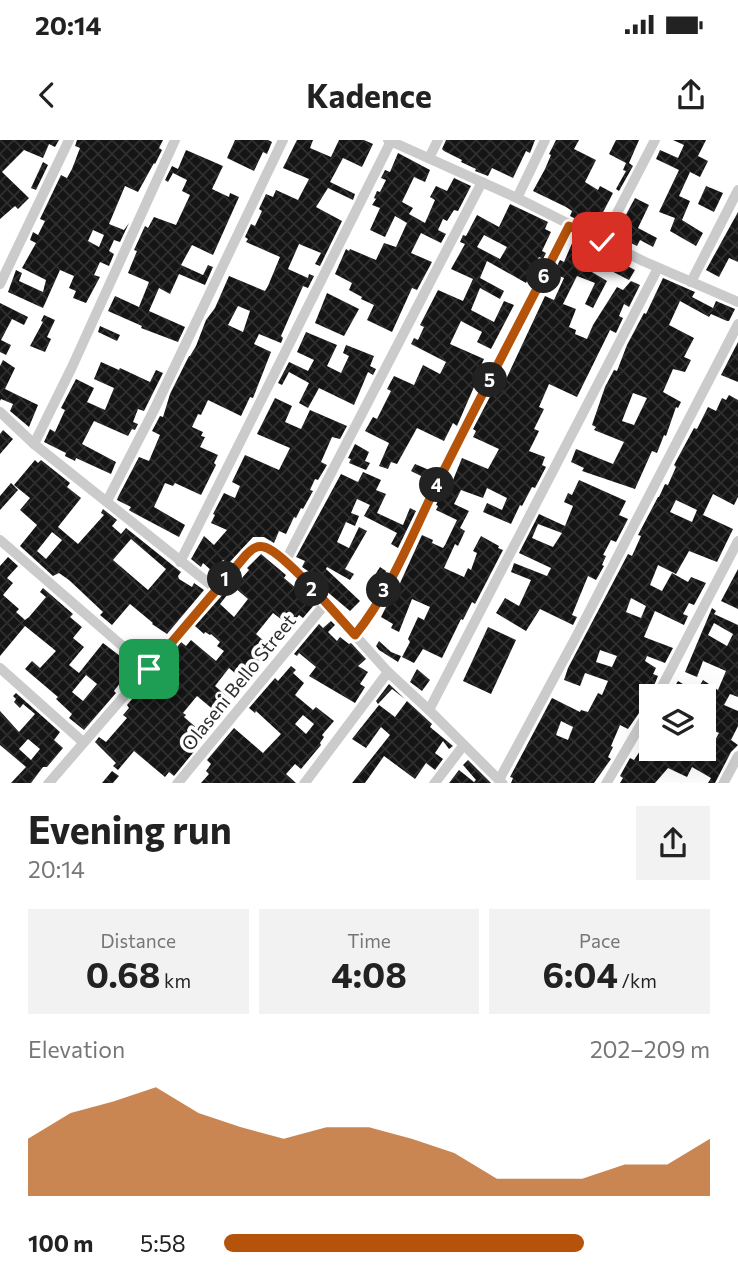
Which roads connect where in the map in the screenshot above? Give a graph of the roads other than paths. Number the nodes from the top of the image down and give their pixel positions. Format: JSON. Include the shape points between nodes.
{"nodes":[{"id":1,"x":69,"y":140,"type":"edge"},
{"id":2,"x":175,"y":140,"type":"edge"},
{"id":3,"x":283,"y":140,"type":"edge"},
{"id":4,"x":438,"y":140,"type":"edge"},
{"id":5,"x":545,"y":140,"type":"edge"},
{"id":6,"x":655,"y":140,"type":"edge"},
{"id":7,"x":390,"y":141,"type":"edge"},
{"id":8,"x":429,"y":158,"type":"junction"},
{"id":9,"x":482,"y":182,"type":"junction"},
{"id":10,"x":738,"y":190,"type":"edge"},
{"id":11,"x":517,"y":198,"type":"junction"},
{"id":12,"x":569,"y":226,"type":"junction"},
{"id":13,"x":602,"y":242,"type":"junction"},
{"id":14,"x":658,"y":268,"type":"junction"},
{"id":15,"x":691,"y":282,"type":"junction"},
{"id":16,"x":0,"y":284,"type":"edge"},
{"id":17,"x":738,"y":302,"type":"edge"},
{"id":18,"x":738,"y":324,"type":"edge"},
{"id":19,"x":0,"y":412,"type":"edge"},
{"id":20,"x":34,"y":444,"type":"junction"},
{"id":21,"x":107,"y":501,"type":"junction"},
{"id":22,"x":0,"y":540,"type":"edge"},
{"id":23,"x":738,"y":541,"type":"edge"},
{"id":24,"x":180,"y":562,"type":"junction"},
{"id":25,"x":285,"y":562,"type":"junction"},
{"id":26,"x":216,"y":589,"type":"junction"},
{"id":27,"x":326,"y":603,"type":"junction"},
{"id":28,"x":355,"y":635,"type":"junction"},
{"id":29,"x":0,"y":668,"type":"edge"},
{"id":30,"x":149,"y":669,"type":"junction"},
{"id":31,"x":388,"y":672,"type":"junction"},
{"id":32,"x":663,"y":684,"type":"edge"},
{"id":33,"x":429,"y":710,"type":"junction"},
{"id":34,"x":639,"y":728,"type":"edge"},
{"id":35,"x":83,"y":743,"type":"junction"},
{"id":36,"x":463,"y":746,"type":"junction"},
{"id":37,"x":738,"y":755,"type":"edge"},
{"id":38,"x":501,"y":782,"type":"edge"},
{"id":39,"x":48,"y":783,"type":"edge"},
{"id":40,"x":177,"y":783,"type":"edge"},
{"id":41,"x":304,"y":783,"type":"edge"},
{"id":42,"x":434,"y":783,"type":"edge"},
{"id":43,"x":606,"y":783,"type":"edge"},
{"id":44,"x":723,"y":783,"type":"edge"}],
"edges":[{"from":1,"to":16,"type":"street"},
{"from":2,"to":20,"type":"street"},
{"from":3,"to":21,"type":"street"},
{"from":4,"to":8,"type":"street"},
{"from":5,"to":11,"type":"street"},
{"from":6,"to":13,"type":"street"},
{"from":7,"to":8,"type":"street"},
{"from":7,"to":24,"type":"street"},
{"from":8,"to":9,"type":"street"},
{"from":9,"to":11,"type":"street"},
{"from":9,"to":25,"type":"street"},
{"from":10,"to":15,"type":"street"},
{"from":11,"to":12,"type":"street"},
{"from":12,"to":13,"type":"street"},
{"from":12,"to":28,"type":"street","via":[[398,564]]},
{"from":13,"to":14,"type":"street"},
{"from":14,"to":15,"type":"street"},
{"from":14,"to":33,"type":"street"},
{"from":15,"to":17,"type":"street"},
{"from":18,"to":38,"type":"street"},
{"from":19,"to":20,"type":"street"},
{"from":20,"to":21,"type":"street"},
{"from":21,"to":24,"type":"street"},
{"from":22,"to":30,"type":"street"},
{"from":23,"to":32,"type":"street"},
{"from":24,"to":26,"type":"street"},
{"from":25,"to":26,"type":"street","via":[[262,545],[253,548]]},
{"from":25,"to":27,"type":"street"},
{"from":26,"to":30,"type":"street"},
{"from":27,"to":28,"type":"street"},
{"from":27,"to":40,"type":"street","name":"Olaseni Bello Street"},
{"from":28,"to":31,"type":"street"},
{"from":29,"to":35,"type":"street"},
{"from":30,"to":35,"type":"street"},
{"from":31,"to":33,"type":"street"},
{"from":31,"to":41,"type":"street"},
{"from":33,"to":36,"type":"street"},
{"from":34,"to":43,"type":"street"},
{"from":35,"to":39,"type":"street"},
{"from":36,"to":38,"type":"street"},
{"from":36,"to":42,"type":"street"},
{"from":37,"to":44,"type":"street"}]}
